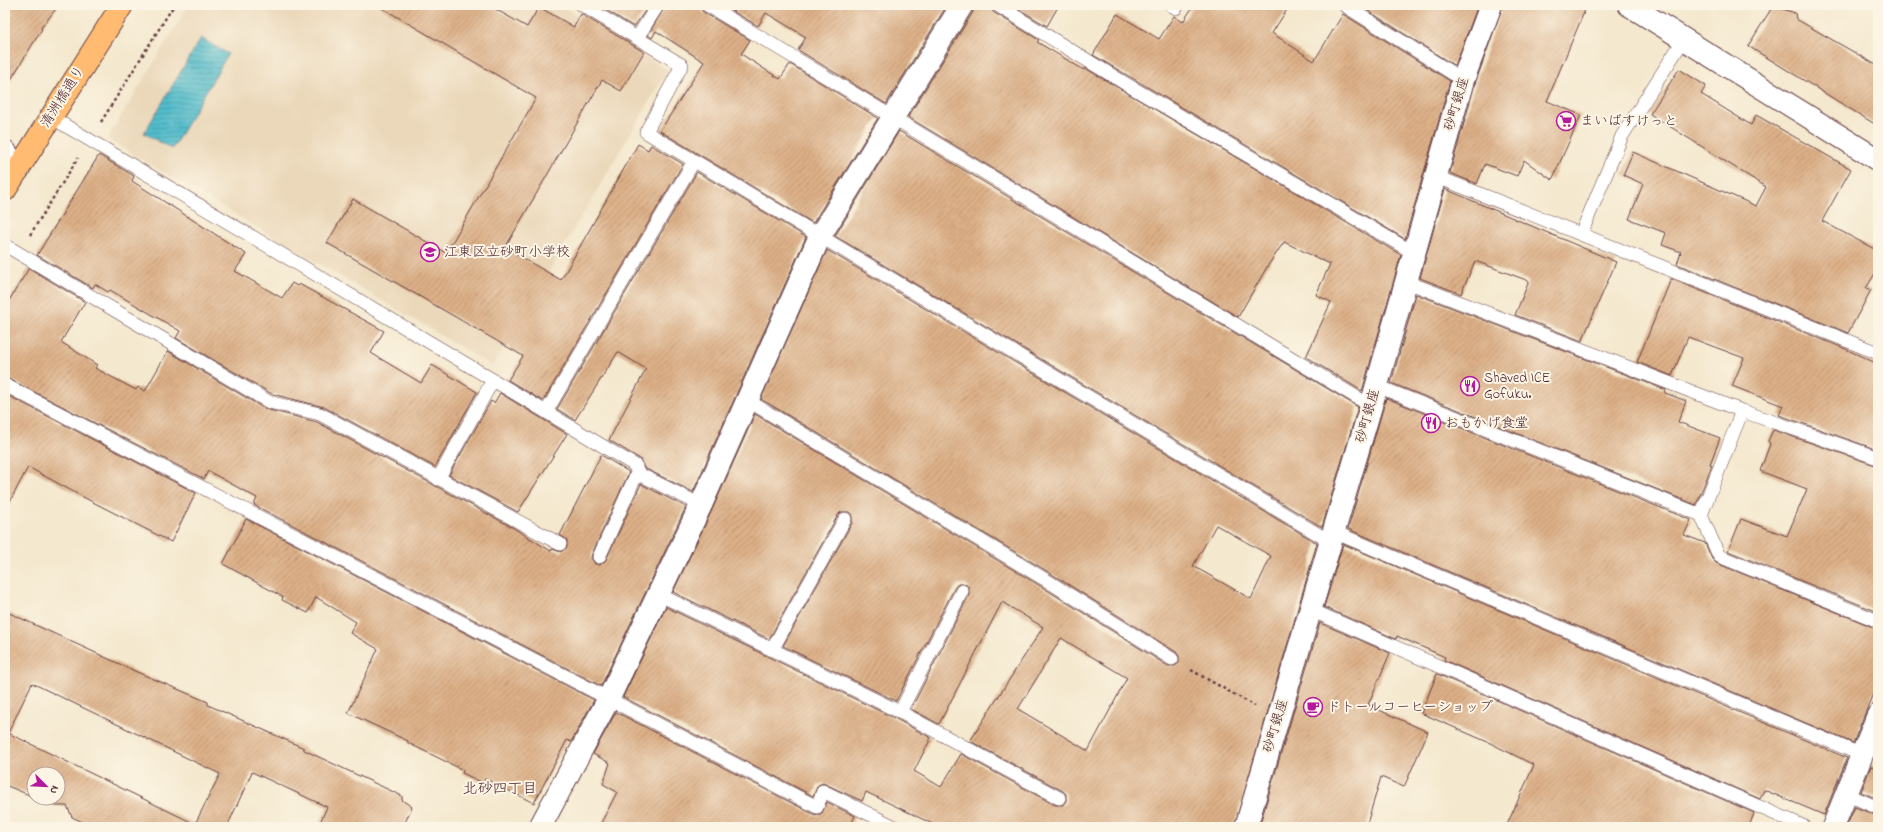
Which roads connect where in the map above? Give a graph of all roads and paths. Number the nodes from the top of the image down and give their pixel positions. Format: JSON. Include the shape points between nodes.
{"nodes":[{"id":1,"x":122,"y":5,"type":"edge"},
{"id":2,"x":582,"y":5,"type":"edge"},
{"id":3,"x":658,"y":5,"type":"edge"},
{"id":4,"x":707,"y":5,"type":"edge"},
{"id":5,"x":962,"y":5,"type":"edge"},
{"id":6,"x":997,"y":5,"type":"edge"},
{"id":7,"x":1171,"y":5,"type":"edge"},
{"id":8,"x":1178,"y":5,"type":"edge"},
{"id":9,"x":1344,"y":5,"type":"edge"},
{"id":10,"x":1491,"y":5,"type":"edge"},
{"id":11,"x":1629,"y":5,"type":"edge"},
{"id":12,"x":637,"y":38,"type":"junction"},
{"id":13,"x":1684,"y":39,"type":"junction"},
{"id":14,"x":1463,"y":80,"type":"junction"},
{"id":15,"x":51,"y":117,"type":"junction"},
{"id":16,"x":894,"y":119,"type":"junction"},
{"id":17,"x":5,"y":151,"type":"edge"},
{"id":18,"x":1878,"y":160,"type":"edge"},
{"id":19,"x":694,"y":161,"type":"junction"},
{"id":20,"x":18,"y":170,"type":"junction"},
{"id":21,"x":1435,"y":176,"type":"junction"},
{"id":22,"x":5,"y":190,"type":"edge"},
{"id":23,"x":1581,"y":234,"type":"junction"},
{"id":24,"x":820,"y":236,"type":"junction"},
{"id":25,"x":5,"y":245,"type":"edge"},
{"id":26,"x":1414,"y":253,"type":"junction"},
{"id":27,"x":1407,"y":282,"type":"junction"},
{"id":28,"x":1878,"y":352,"type":"edge"},
{"id":29,"x":493,"y":380,"type":"junction"},
{"id":30,"x":5,"y":385,"type":"edge"},
{"id":31,"x":1374,"y":396,"type":"junction"},
{"id":32,"x":748,"y":400,"type":"junction"},
{"id":33,"x":1742,"y":411,"type":"junction"},
{"id":34,"x":546,"y":412,"type":"junction"},
{"id":35,"x":1878,"y":458,"type":"edge"},
{"id":36,"x":637,"y":473,"type":"junction"},
{"id":37,"x":438,"y":479,"type":"junction"},
{"id":38,"x":701,"y":505,"type":"junction"},
{"id":39,"x":1701,"y":515,"type":"junction"},
{"id":40,"x":845,"y":518,"type":"dead end"},
{"id":41,"x":1332,"y":537,"type":"junction"},
{"id":42,"x":560,"y":544,"type":"dead end"},
{"id":43,"x":599,"y":557,"type":"dead end"},
{"id":44,"x":962,"y":591,"type":"dead end"},
{"id":45,"x":658,"y":594,"type":"junction"},
{"id":46,"x":1311,"y":610,"type":"junction"},
{"id":47,"x":1878,"y":621,"type":"edge"},
{"id":48,"x":773,"y":648,"type":"junction"},
{"id":49,"x":1172,"y":659,"type":"joint"},
{"id":50,"x":608,"y":700,"type":"junction"},
{"id":51,"x":900,"y":712,"type":"junction"},
{"id":52,"x":1878,"y":715,"type":"edge"},
{"id":53,"x":1278,"y":719,"type":"junction"},
{"id":54,"x":1862,"y":755,"type":"junction"},
{"id":55,"x":1846,"y":794,"type":"junction"},
{"id":56,"x":1059,"y":798,"type":"dead end"},
{"id":57,"x":1878,"y":808,"type":"edge"},
{"id":58,"x":540,"y":827,"type":"edge"},
{"id":59,"x":895,"y":827,"type":"edge"},
{"id":60,"x":1246,"y":827,"type":"edge"},
{"id":61,"x":1805,"y":827,"type":"edge"},
{"id":62,"x":1833,"y":827,"type":"edge"}],
"edges":[{"from":1,"to":15,"type":"main road","name":"清洲橋通り"},
{"from":2,"to":12,"type":"lane"},
{"from":3,"to":12,"type":"lane"},
{"from":4,"to":16,"type":"lane"},
{"from":5,"to":16,"type":"street"},
{"from":6,"to":26,"type":"lane"},
{"from":7,"to":8,"type":"lane","via":[[1176,8]]},
{"from":9,"to":14,"type":"lane"},
{"from":10,"to":14,"type":"street","name":"砂町銀座"},
{"from":11,"to":13,"type":"street"},
{"from":12,"to":19,"type":"lane","via":[[682,65],[646,132]]},
{"from":13,"to":18,"type":"street"},
{"from":13,"to":23,"type":"lane","via":[[1622,136]]},
{"from":14,"to":21,"type":"street","name":"砂町銀座"},
{"from":15,"to":20,"type":"main road","name":"清洲橋通り"},
{"from":15,"to":29,"type":"lane"},
{"from":16,"to":24,"type":"street"},
{"from":16,"to":31,"type":"lane"},
{"from":17,"to":20,"type":"street"},
{"from":19,"to":24,"type":"lane"},
{"from":19,"to":34,"type":"lane"},
{"from":20,"to":22,"type":"main road","name":"清洲橋通り"},
{"from":21,"to":23,"type":"lane"},
{"from":21,"to":26,"type":"street","name":"砂町銀座"},
{"from":23,"to":28,"type":"lane"},
{"from":24,"to":32,"type":"street"},
{"from":24,"to":41,"type":"lane"},
{"from":25,"to":37,"type":"lane","via":[[269,402],[320,414]]},
{"from":26,"to":27,"type":"street","name":"砂町銀座"},
{"from":27,"to":31,"type":"street","name":"砂町銀座"},
{"from":27,"to":33,"type":"lane"},
{"from":29,"to":34,"type":"lane"},
{"from":29,"to":37,"type":"lane"},
{"from":30,"to":50,"type":"lane"},
{"from":31,"to":39,"type":"lane"},
{"from":31,"to":41,"type":"street","name":"砂町銀座"},
{"from":32,"to":38,"type":"street"},
{"from":32,"to":49,"type":"lane","via":[[1040,576]]},
{"from":33,"to":35,"type":"lane"},
{"from":33,"to":39,"type":"lane"},
{"from":34,"to":36,"type":"lane","via":[[636,466]]},
{"from":36,"to":38,"type":"lane"},
{"from":36,"to":43,"type":"lane"},
{"from":37,"to":42,"type":"lane"},
{"from":38,"to":45,"type":"street"},
{"from":39,"to":47,"type":"lane","via":[[1719,556]]},
{"from":40,"to":48,"type":"lane"},
{"from":41,"to":46,"type":"street","name":"砂町銀座"},
{"from":41,"to":54,"type":"lane"},
{"from":44,"to":51,"type":"lane"},
{"from":45,"to":48,"type":"lane"},
{"from":45,"to":50,"type":"street"},
{"from":46,"to":53,"type":"street","name":"砂町銀座"},
{"from":46,"to":61,"type":"lane"},
{"from":48,"to":51,"type":"lane"},
{"from":49,"to":53,"type":"path"},
{"from":50,"to":58,"type":"street"},
{"from":50,"to":59,"type":"lane","via":[[817,807],[823,791]]},
{"from":51,"to":56,"type":"lane"},
{"from":52,"to":54,"type":"street"},
{"from":53,"to":60,"type":"street","name":"砂町銀座"},
{"from":54,"to":55,"type":"street"},
{"from":55,"to":57,"type":"lane"},
{"from":55,"to":62,"type":"street"}]}
